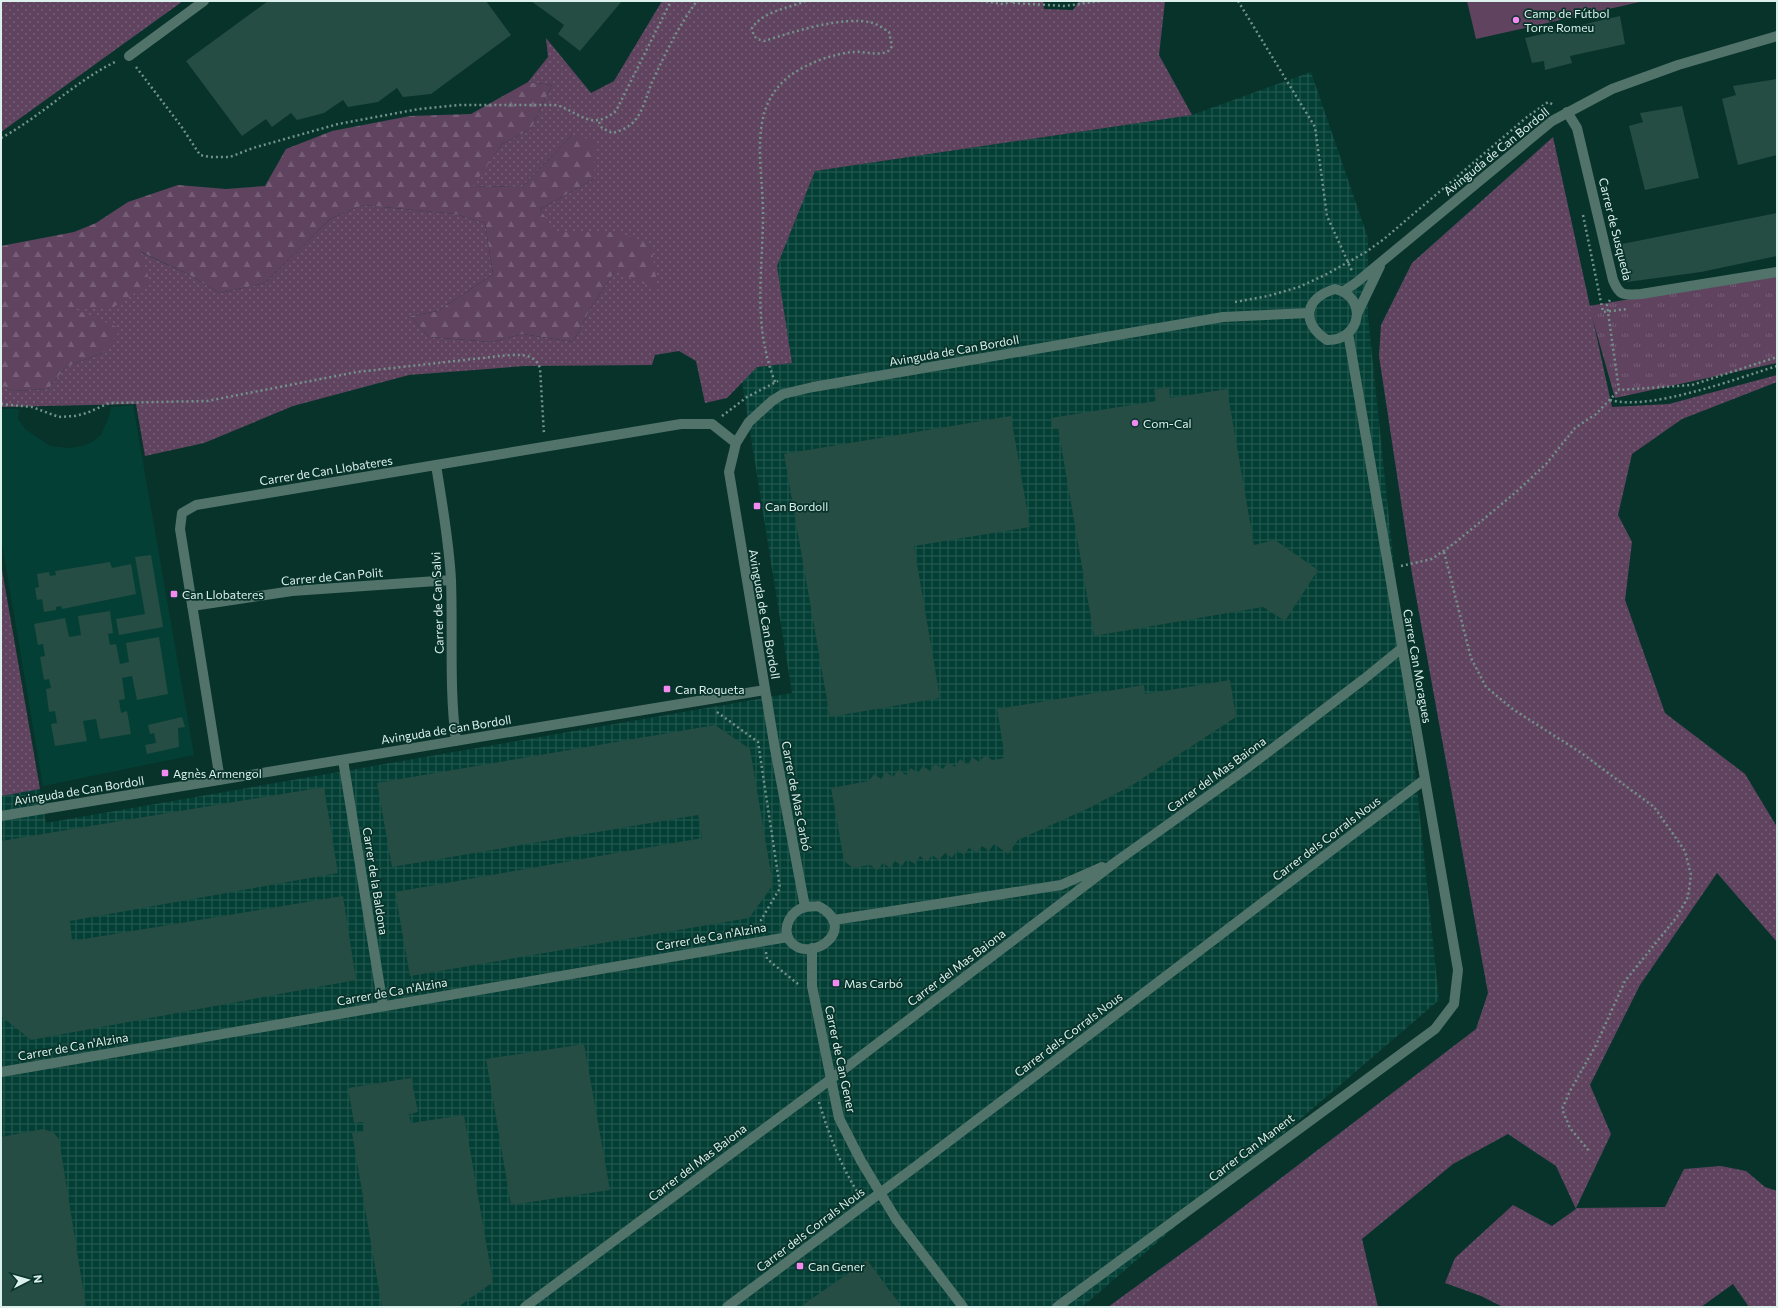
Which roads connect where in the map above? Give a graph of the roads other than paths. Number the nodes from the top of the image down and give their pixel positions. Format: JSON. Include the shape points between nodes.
{"nodes":[{"id":1,"x":204,"y":1,"type":"edge"},
{"id":2,"x":1777,"y":36,"type":"edge"},
{"id":3,"x":128,"y":56,"type":"road end"},
{"id":4,"x":1567,"y":112,"type":"junction"},
{"id":5,"x":1381,"y":262,"type":"junction"},
{"id":6,"x":1777,"y":272,"type":"edge"},
{"id":7,"x":1344,"y":291,"type":"junction"},
{"id":8,"x":1309,"y":313,"type":"junction"},
{"id":9,"x":1358,"y":314,"type":"junction"},
{"id":10,"x":1348,"y":333,"type":"junction"},
{"id":11,"x":736,"y":443,"type":"junction"},
{"id":12,"x":436,"y":465,"type":"junction"},
{"id":13,"x":451,"y":580,"type":"junction"},
{"id":14,"x":192,"y":606,"type":"junction"},
{"id":15,"x":1402,"y":648,"type":"junction"},
{"id":16,"x":765,"y":690,"type":"junction"},
{"id":17,"x":456,"y":741,"type":"junction"},
{"id":18,"x":343,"y":760,"type":"junction"},
{"id":19,"x":220,"y":780,"type":"junction"},
{"id":20,"x":1424,"y":780,"type":"junction"},
{"id":21,"x":1,"y":816,"type":"edge"},
{"id":22,"x":1117,"y":861,"type":"junction"},
{"id":23,"x":805,"y":907,"type":"junction"},
{"id":24,"x":834,"y":920,"type":"junction"},
{"id":25,"x":788,"y":936,"type":"junction"},
{"id":26,"x":812,"y":948,"type":"junction"},
{"id":27,"x":1454,"y":1004,"type":"joint"},
{"id":28,"x":383,"y":1006,"type":"junction"},
{"id":29,"x":1,"y":1072,"type":"edge"},
{"id":30,"x":831,"y":1079,"type":"junction"},
{"id":31,"x":880,"y":1193,"type":"junction"},
{"id":32,"x":525,"y":1307,"type":"edge"},
{"id":33,"x":727,"y":1307,"type":"edge"},
{"id":34,"x":963,"y":1307,"type":"edge"},
{"id":35,"x":1057,"y":1307,"type":"edge"}],
"edges":[{"from":1,"to":3,"type":"street"},
{"from":2,"to":4,"type":"street","name":"Avinguda de Can Bordoll","via":[[1678,65],[1619,86]]},
{"from":4,"to":5,"type":"street","name":"Avinguda de Can Bordoll","via":[[1552,121]]},
{"from":4,"to":6,"type":"street","name":"Carrer de Susqueda","via":[[1577,128],[1612,280],[1618,290],[1625,295],[1641,294]]},
{"from":5,"to":7,"type":"street","name":"Avinguda de Can Bordoll"},
{"from":5,"to":9,"type":"street","name":"Avinguda de Can Bordoll"},
{"from":7,"to":8,"type":"street","via":[[1335,289],[1319,295],[1312,303]]},
{"from":7,"to":9,"type":"street","via":[[1353,300]]},
{"from":8,"to":10,"type":"street","via":[[1314,330],[1327,340]]},
{"from":8,"to":11,"type":"street","name":"Avinguda de Can Bordoll","via":[[1223,317],[813,387],[783,394],[772,401],[749,422]]},
{"from":9,"to":10,"type":"street","via":[[1353,328]]},
{"from":10,"to":15,"type":"street","name":"Carrer Can Moragues"},
{"from":11,"to":12,"type":"street","name":"Carrer de Can Llobateres","via":[[712,424],[681,424]]},
{"from":11,"to":16,"type":"street","name":"Avinguda de Can Bordoll","via":[[729,472]]},
{"from":12,"to":13,"type":"street","name":"Carrer de Can Salvi"},
{"from":12,"to":14,"type":"street","name":"Carrer de Can Llobateres","via":[[196,505],[187,510],[182,513],[180,529]]},
{"from":13,"to":14,"type":"street","name":"Carrer de Can Polit","via":[[292,591]]},
{"from":13,"to":17,"type":"street","name":"Carrer de Can Salvi","via":[[452,704]]},
{"from":14,"to":19,"type":"street","name":"Carrer de Can Llobateres"},
{"from":15,"to":20,"type":"street","name":"Carrer Can Moragues"},
{"from":15,"to":22,"type":"street","name":"Carrer del Mas Baiona","via":[[1249,766]]},
{"from":16,"to":17,"type":"street","name":"Avinguda de Can Bordoll"},
{"from":16,"to":23,"type":"street","name":"Carrer de Mas Carbó"},
{"from":17,"to":18,"type":"street","name":"Avinguda de Can Bordoll"},
{"from":18,"to":19,"type":"street","name":"Avinguda de Can Bordoll"},
{"from":18,"to":28,"type":"street","name":"Carrer de la Baldona"},
{"from":19,"to":21,"type":"street","name":"Avinguda de Can Bordoll"},
{"from":20,"to":27,"type":"street","name":"Carrer Can Moragues","via":[[1458,970]]},
{"from":20,"to":31,"type":"street","name":"Carrer dels Corrals Nous"},
{"from":22,"to":24,"type":"street","via":[[1061,885]]},
{"from":22,"to":30,"type":"street","name":"Carrer del Mas Baiona"},
{"from":23,"to":24,"type":"street","via":[[818,906],[827,911]]},
{"from":23,"to":25,"type":"street","via":[[788,920]]},
{"from":24,"to":26,"type":"street","via":[[831,938],[824,946]]},
{"from":25,"to":26,"type":"street","via":[[800,948]]},
{"from":25,"to":28,"type":"street","name":"Carrer de Ca n'Alzina"},
{"from":26,"to":30,"type":"street","name":"Carrer de Can Gener","via":[[812,986]]},
{"from":27,"to":35,"type":"street","name":"Carrer Can Manent","via":[[1434,1029]]},
{"from":28,"to":29,"type":"street","name":"Carrer de Ca n'Alzina"},
{"from":30,"to":31,"type":"street","name":"Carrer de Can Gener","via":[[839,1118]]},
{"from":30,"to":32,"type":"street","name":"Carrer del Mas Baiona"},
{"from":31,"to":33,"type":"street","name":"Carrer dels Corrals Nous"},
{"from":31,"to":34,"type":"street","name":"Carrer de Can Gener","via":[[896,1219]]}]}
